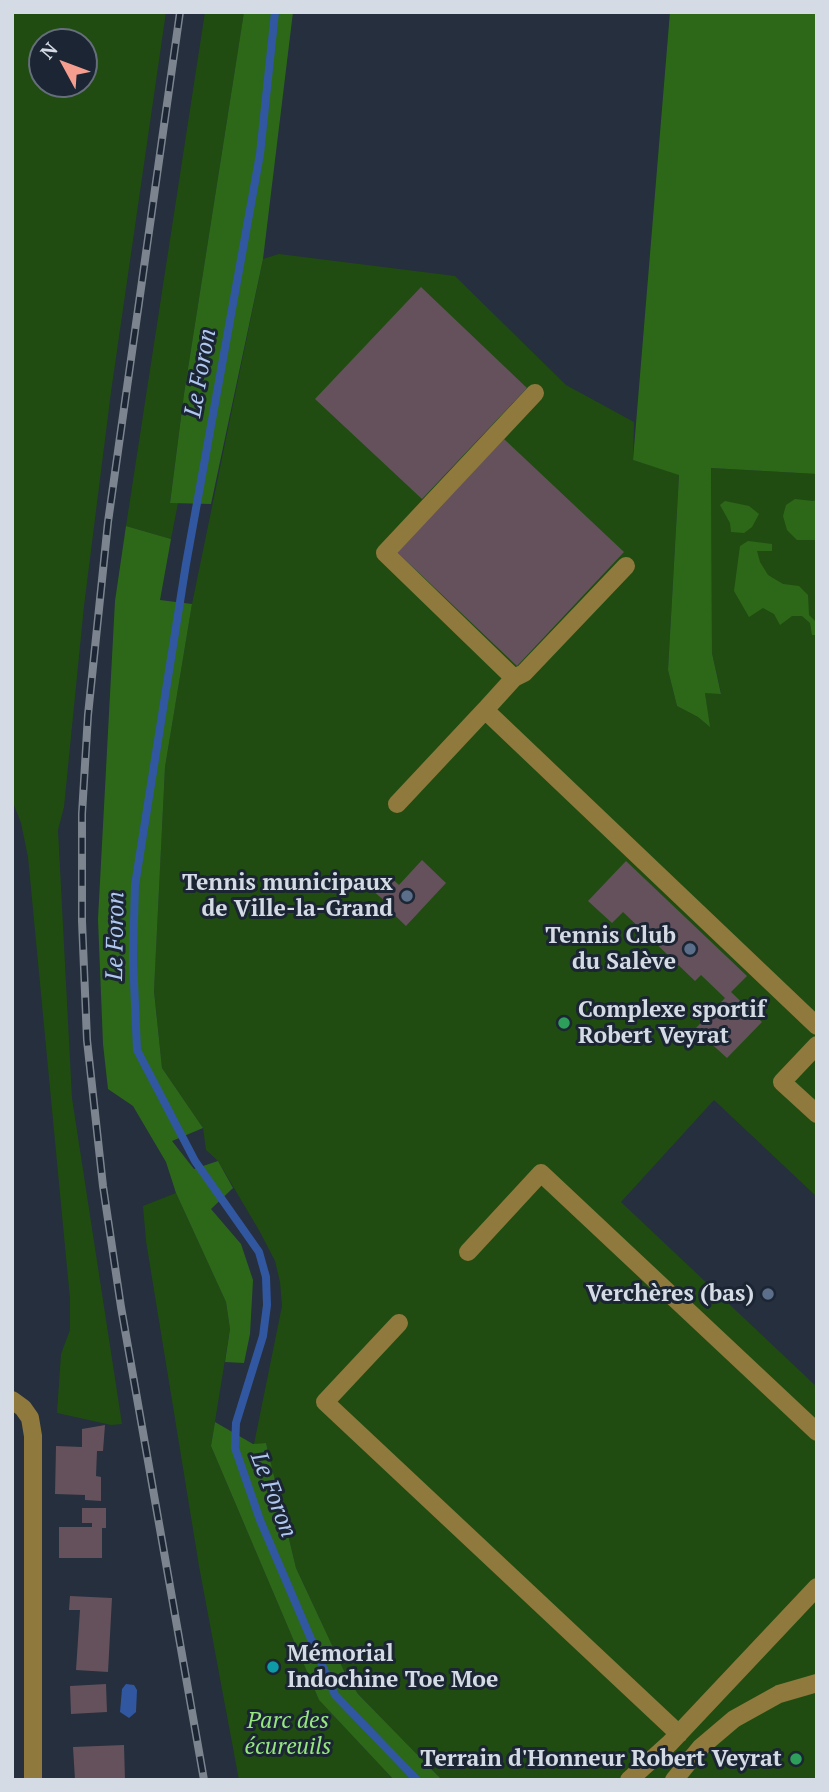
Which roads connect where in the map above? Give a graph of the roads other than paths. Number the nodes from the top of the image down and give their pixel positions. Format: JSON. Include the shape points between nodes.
{"nodes":[{"id":1,"x":535,"y":393,"type":"dead end"},
{"id":2,"x":626,"y":566,"type":"dead end"},
{"id":3,"x":514,"y":678,"type":"junction"},
{"id":4,"x":485,"y":710,"type":"junction"},
{"id":5,"x":397,"y":804,"type":"dead end"},
{"id":6,"x":817,"y":1026,"type":"edge"},
{"id":7,"x":817,"y":1045,"type":"edge"},
{"id":8,"x":817,"y":1114,"type":"edge"},
{"id":9,"x":468,"y":1252,"type":"dead end"},
{"id":10,"x":400,"y":1323,"type":"dead end"},
{"id":11,"x":12,"y":1399,"type":"edge"},
{"id":12,"x":817,"y":1432,"type":"edge"},
{"id":13,"x":817,"y":1587,"type":"edge"},
{"id":14,"x":817,"y":1683,"type":"edge"},
{"id":15,"x":678,"y":1734,"type":"junction"},
{"id":16,"x":33,"y":1780,"type":"edge"},
{"id":17,"x":629,"y":1780,"type":"edge"},
{"id":18,"x":674,"y":1780,"type":"edge"}],
"edges":[{"from":1,"to":3,"type":"street","via":[[385,553]]},
{"from":2,"to":3,"type":"street","via":[[524,673]]},
{"from":3,"to":4,"type":"street"},
{"from":4,"to":5,"type":"street"},
{"from":4,"to":6,"type":"street"},
{"from":7,"to":8,"type":"street","via":[[782,1082]]},
{"from":9,"to":12,"type":"street","via":[[541,1173]]},
{"from":10,"to":15,"type":"street","via":[[325,1402]]},
{"from":11,"to":16,"type":"street","via":[[30,1418],[33,1436]]},
{"from":13,"to":15,"type":"street"},
{"from":14,"to":18,"type":"street","via":[[779,1693],[734,1719],[701,1747]]},
{"from":15,"to":17,"type":"street"}]}
